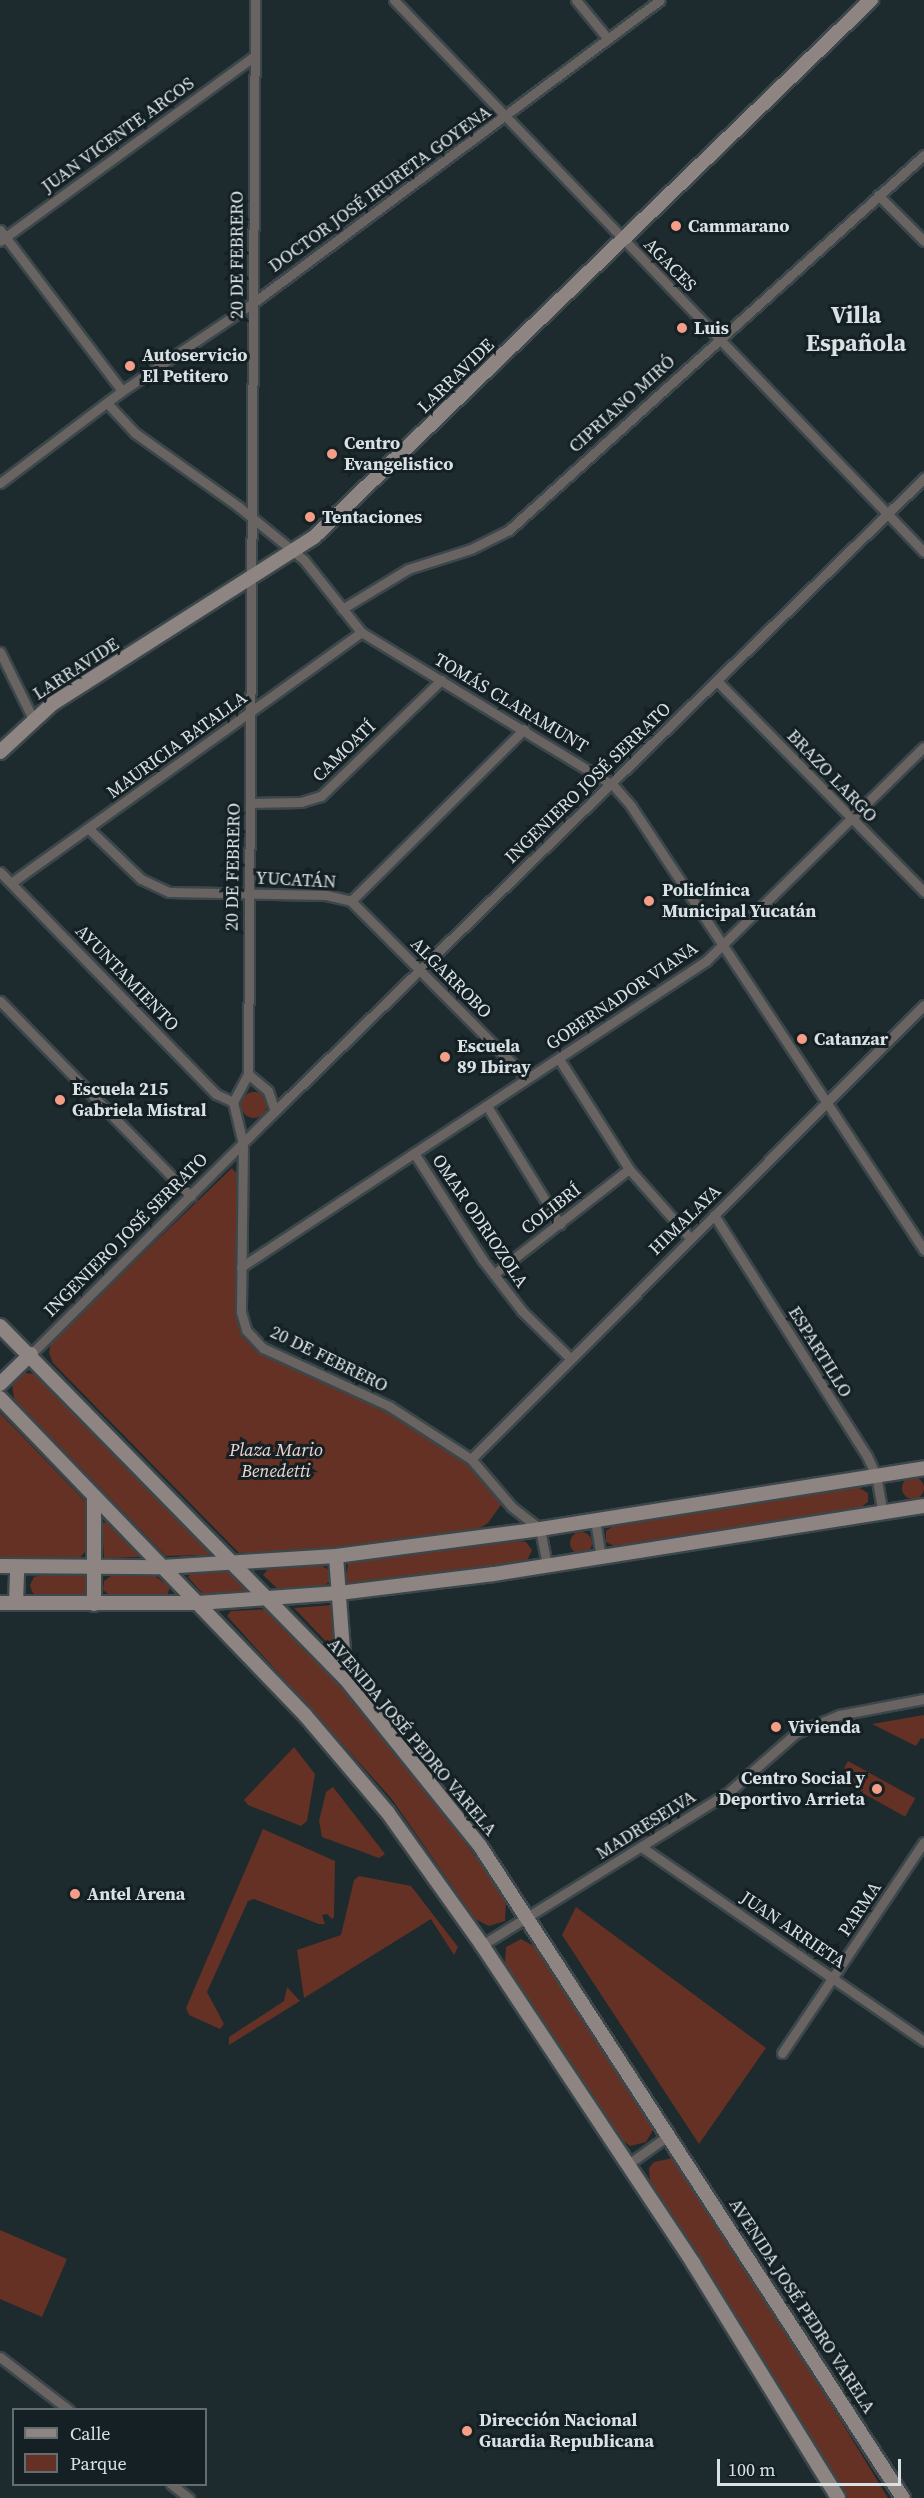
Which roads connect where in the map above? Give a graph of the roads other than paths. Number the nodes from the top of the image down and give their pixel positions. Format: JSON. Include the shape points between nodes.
{"nodes":[{"id":1,"x":255,"y":0,"type":"edge"},
{"id":2,"x":394,"y":0,"type":"edge"},
{"id":3,"x":576,"y":0,"type":"edge"},
{"id":4,"x":660,"y":0,"type":"edge"},
{"id":5,"x":871,"y":0,"type":"edge"},
{"id":6,"x":608,"y":39,"type":"junction"},
{"id":7,"x":255,"y":56,"type":"junction"},
{"id":8,"x":505,"y":117,"type":"junction"},
{"id":9,"x":924,"y":155,"type":"edge"},
{"id":10,"x":878,"y":195,"type":"junction"},
{"id":11,"x":2,"y":236,"type":"edge"},
{"id":12,"x":623,"y":240,"type":"junction"},
{"id":13,"x":924,"y":241,"type":"edge"},
{"id":14,"x":253,"y":303,"type":"junction"},
{"id":15,"x":718,"y":339,"type":"junction"},
{"id":16,"x":122,"y":391,"type":"junction"},
{"id":17,"x":107,"y":402,"type":"junction"},
{"id":18,"x":924,"y":477,"type":"edge"},
{"id":19,"x":0,"y":483,"type":"edge"},
{"id":20,"x":886,"y":514,"type":"junction"},
{"id":21,"x":253,"y":518,"type":"junction"},
{"id":22,"x":294,"y":552,"type":"junction"},
{"id":23,"x":924,"y":552,"type":"edge"},
{"id":24,"x":252,"y":579,"type":"junction"},
{"id":25,"x":342,"y":609,"type":"junction"},
{"id":26,"x":361,"y":632,"type":"junction"},
{"id":27,"x":0,"y":652,"type":"edge"},
{"id":28,"x":441,"y":680,"type":"junction"},
{"id":29,"x":717,"y":681,"type":"junction"},
{"id":30,"x":250,"y":712,"type":"junction"},
{"id":31,"x":33,"y":719,"type":"junction"},
{"id":32,"x":524,"y":729,"type":"junction"},
{"id":33,"x":924,"y":747,"type":"edge"},
{"id":34,"x":0,"y":752,"type":"edge"},
{"id":35,"x":613,"y":785,"type":"junction"},
{"id":36,"x":250,"y":803,"type":"junction"},
{"id":37,"x":852,"y":820,"type":"junction"},
{"id":38,"x":90,"y":829,"type":"junction"},
{"id":39,"x":0,"y":872,"type":"edge"},
{"id":40,"x":11,"y":883,"type":"junction"},
{"id":41,"x":924,"y":892,"type":"edge"},
{"id":42,"x":249,"y":893,"type":"junction"},
{"id":43,"x":351,"y":901,"type":"junction"},
{"id":44,"x":723,"y":946,"type":"junction"},
{"id":45,"x":421,"y":970,"type":"junction"},
{"id":46,"x":0,"y":1001,"type":"edge"},
{"id":47,"x":924,"y":1005,"type":"edge"},
{"id":48,"x":559,"y":1059,"type":"junction"},
{"id":49,"x":248,"y":1074,"type":"junction"},
{"id":50,"x":527,"y":1078,"type":"junction"},
{"id":51,"x":233,"y":1102,"type":"junction"},
{"id":52,"x":826,"y":1104,"type":"junction"},
{"id":53,"x":487,"y":1106,"type":"junction"},
{"id":54,"x":275,"y":1111,"type":"junction"},
{"id":55,"x":243,"y":1144,"type":"junction"},
{"id":56,"x":414,"y":1153,"type":"junction"},
{"id":57,"x":629,"y":1169,"type":"junction"},
{"id":58,"x":191,"y":1196,"type":"junction"},
{"id":59,"x":714,"y":1215,"type":"junction"},
{"id":60,"x":560,"y":1224,"type":"junction"},
{"id":61,"x":690,"y":1238,"type":"junction"},
{"id":62,"x":923,"y":1245,"type":"edge"},
{"id":63,"x":241,"y":1267,"type":"junction"},
{"id":64,"x":494,"y":1274,"type":"junction"},
{"id":65,"x":0,"y":1326,"type":"edge"},
{"id":66,"x":31,"y":1354,"type":"junction"},
{"id":67,"x":570,"y":1358,"type":"junction"},
{"id":68,"x":0,"y":1384,"type":"edge"},
{"id":69,"x":0,"y":1398,"type":"edge"},
{"id":70,"x":471,"y":1459,"type":"junction"},
{"id":71,"x":924,"y":1468,"type":"edge"},
{"id":72,"x":876,"y":1475,"type":"junction"},
{"id":73,"x":94,"y":1497,"type":"junction"},
{"id":74,"x":924,"y":1506,"type":"edge"},
{"id":75,"x":883,"y":1513,"type":"junction"},
{"id":76,"x":595,"y":1520,"type":"junction"},
{"id":77,"x":540,"y":1529,"type":"junction"},
{"id":78,"x":336,"y":1557,"type":"junction"},
{"id":79,"x":601,"y":1557,"type":"junction"},
{"id":80,"x":236,"y":1564,"type":"junction"},
{"id":81,"x":0,"y":1566,"type":"edge"},
{"id":82,"x":547,"y":1566,"type":"junction"},
{"id":83,"x":17,"y":1567,"type":"junction"},
{"id":84,"x":162,"y":1567,"type":"junction"},
{"id":85,"x":94,"y":1568,"type":"junction"},
{"id":86,"x":339,"y":1593,"type":"junction"},
{"id":87,"x":269,"y":1599,"type":"junction"},
{"id":88,"x":0,"y":1603,"type":"edge"},
{"id":89,"x":198,"y":1603,"type":"junction"},
{"id":90,"x":16,"y":1604,"type":"junction"},
{"id":91,"x":94,"y":1604,"type":"junction"},
{"id":92,"x":345,"y":1678,"type":"junction"},
{"id":93,"x":924,"y":1699,"type":"edge"},
{"id":94,"x":924,"y":1842,"type":"edge"},
{"id":95,"x":643,"y":1848,"type":"junction"},
{"id":96,"x":528,"y":1917,"type":"junction"},
{"id":97,"x":482,"y":1945,"type":"junction"},
{"id":98,"x":834,"y":1977,"type":"junction"},
{"id":99,"x":924,"y":2041,"type":"edge"},
{"id":100,"x":782,"y":2053,"type":"dead end"},
{"id":101,"x":669,"y":2135,"type":"junction"},
{"id":102,"x":627,"y":2165,"type":"junction"},
{"id":103,"x":0,"y":2357,"type":"edge"},
{"id":104,"x":68,"y":2408,"type":"edge"},
{"id":105,"x":174,"y":2486,"type":"edge"},
{"id":106,"x":189,"y":2498,"type":"edge"},
{"id":107,"x":838,"y":2498,"type":"edge"},
{"id":108,"x":903,"y":2498,"type":"edge"}],
"edges":[{"from":1,"to":7,"type":"street","name":"20 DE FEBRERO"},
{"from":2,"to":8,"type":"street","name":"AGACES"},
{"from":3,"to":6,"type":"street"},
{"from":4,"to":6,"type":"street","name":"DOCTOR JOSÉ IRURETA GOYENA"},
{"from":5,"to":12,"type":"street","name":"LARRAVIDE"},
{"from":6,"to":8,"type":"street","name":"DOCTOR JOSÉ IRURETA GOYENA"},
{"from":7,"to":11,"type":"street","name":"JUAN VICENTE ARCOS"},
{"from":7,"to":14,"type":"street","name":"20 DE FEBRERO"},
{"from":8,"to":12,"type":"street","name":"AGACES"},
{"from":8,"to":14,"type":"street","name":"DOCTOR JOSÉ IRURETA GOYENA"},
{"from":9,"to":10,"type":"street","name":"CIPRIANO MIRÓ"},
{"from":10,"to":13,"type":"street"},
{"from":10,"to":15,"type":"street","name":"CIPRIANO MIRÓ"},
{"from":11,"to":16,"type":"street"},
{"from":12,"to":15,"type":"street","name":"AGACES"},
{"from":12,"to":22,"type":"street","name":"LARRAVIDE"},
{"from":14,"to":16,"type":"street","name":"DOCTOR JOSÉ IRURETA GOYENA"},
{"from":14,"to":21,"type":"street","name":"20 DE FEBRERO"},
{"from":15,"to":20,"type":"street","name":"AGACES"},
{"from":15,"to":25,"type":"street","name":"CIPRIANO MIRÓ","via":[[509,530],[471,549],[408,569]]},
{"from":16,"to":17,"type":"street","name":"DOCTOR JOSÉ IRURETA GOYENA"},
{"from":17,"to":19,"type":"street","name":"DOCTOR JOSÉ IRURETA GOYENA"},
{"from":17,"to":21,"type":"street","name":"TOMÁS CLARAMUNT","via":[[135,434]]},
{"from":18,"to":20,"type":"street","name":"INGENIERO JOSÉ SERRATO"},
{"from":20,"to":23,"type":"street","name":"AGACES"},
{"from":20,"to":29,"type":"street","name":"INGENIERO JOSÉ SERRATO"},
{"from":21,"to":22,"type":"street","name":"TOMÁS CLARAMUNT"},
{"from":21,"to":24,"type":"street","name":"20 DE FEBRERO"},
{"from":22,"to":24,"type":"street","name":"LARRAVIDE"},
{"from":22,"to":25,"type":"street","name":"TOMÁS CLARAMUNT"},
{"from":24,"to":30,"type":"street","name":"20 DE FEBRERO"},
{"from":24,"to":31,"type":"street","name":"LARRAVIDE"},
{"from":25,"to":26,"type":"street","name":"TOMÁS CLARAMUNT"},
{"from":26,"to":28,"type":"street","name":"TOMÁS CLARAMUNT"},
{"from":26,"to":30,"type":"street","name":"MAURICIA BATALLA"},
{"from":27,"to":31,"type":"street"},
{"from":28,"to":32,"type":"street","name":"TOMÁS CLARAMUNT"},
{"from":28,"to":36,"type":"street","name":"CAMOATÍ","via":[[321,796],[301,802]]},
{"from":29,"to":35,"type":"street","name":"INGENIERO JOSÉ SERRATO"},
{"from":29,"to":37,"type":"street","name":"BRAZO LARGO"},
{"from":30,"to":36,"type":"street","name":"20 DE FEBRERO"},
{"from":30,"to":38,"type":"street","name":"MAURICIA BATALLA"},
{"from":31,"to":34,"type":"street","name":"LARRAVIDE"},
{"from":32,"to":35,"type":"street","name":"TOMÁS CLARAMUNT"},
{"from":32,"to":43,"type":"street","name":"YUCATÁN"},
{"from":33,"to":37,"type":"street","name":"GOBERNADOR VIANA"},
{"from":35,"to":44,"type":"street","name":"TOMÁS CLARAMUNT","via":[[631,806]]},
{"from":35,"to":45,"type":"street","name":"INGENIERO JOSÉ SERRATO"},
{"from":36,"to":42,"type":"street","name":"20 DE FEBRERO"},
{"from":37,"to":41,"type":"street","name":"BRAZO LARGO"},
{"from":37,"to":44,"type":"street","name":"GOBERNADOR VIANA"},
{"from":38,"to":40,"type":"street","name":"MAURICIA BATALLA"},
{"from":38,"to":42,"type":"street","name":"YUCATÁN","via":[[155,888],[169,892]]},
{"from":39,"to":40,"type":"street","name":"AYUNTAMIENTO"},
{"from":40,"to":51,"type":"street","name":"AYUNTAMIENTO","via":[[216,1094]]},
{"from":42,"to":43,"type":"street","name":"YUCATÁN","via":[[326,895]]},
{"from":42,"to":49,"type":"street","name":"20 DE FEBRERO"},
{"from":43,"to":45,"type":"street","name":"ALGARROBO"},
{"from":44,"to":48,"type":"street","name":"GOBERNADOR VIANA"},
{"from":44,"to":52,"type":"street","name":"TOMÁS CLARAMUNT"},
{"from":45,"to":50,"type":"street","name":"ALGARROBO"},
{"from":45,"to":54,"type":"street","name":"INGENIERO JOSÉ SERRATO"},
{"from":46,"to":58,"type":"street"},
{"from":47,"to":52,"type":"street","name":"HIMALAYA"},
{"from":48,"to":50,"type":"street","name":"GOBERNADOR VIANA"},
{"from":48,"to":57,"type":"street"},
{"from":49,"to":51,"type":"street","name":"20 DE FEBRERO"},
{"from":49,"to":54,"type":"street","via":[[268,1091]]},
{"from":50,"to":53,"type":"street","name":"GOBERNADOR VIANA"},
{"from":51,"to":55,"type":"street","name":"20 DE FEBRERO"},
{"from":52,"to":59,"type":"street","name":"HIMALAYA"},
{"from":52,"to":62,"type":"street","name":"TOMÁS CLARAMUNT"},
{"from":53,"to":56,"type":"street","name":"GOBERNADOR VIANA"},
{"from":53,"to":60,"type":"street"},
{"from":54,"to":55,"type":"street","name":"INGENIERO JOSÉ SERRATO"},
{"from":55,"to":58,"type":"street","name":"INGENIERO JOSÉ SERRATO"},
{"from":55,"to":63,"type":"street","name":"20 DE FEBRERO"},
{"from":56,"to":63,"type":"street","name":"GOBERNADOR VIANA"},
{"from":56,"to":64,"type":"street","name":"OMAR ODRIOZOLA"},
{"from":57,"to":60,"type":"street","name":"COLIBRÍ"},
{"from":57,"to":61,"type":"street"},
{"from":58,"to":66,"type":"street","name":"INGENIERO JOSÉ SERRATO"},
{"from":59,"to":61,"type":"street","name":"HIMALAYA"},
{"from":59,"to":72,"type":"street","name":"ESPARTILLO"},
{"from":60,"to":64,"type":"street","name":"COLIBRÍ"},
{"from":61,"to":67,"type":"street","name":"HIMALAYA"},
{"from":63,"to":70,"type":"street","name":"20 DE FEBRERO","via":[[241,1312],[252,1339],[263,1348],[389,1407]]},
{"from":64,"to":67,"type":"street","name":"OMAR ODRIOZOLA","via":[[522,1311]]},
{"from":65,"to":66,"type":"street","name":"AVENIDA JOSÉ PEDRO VARELA"},
{"from":66,"to":68,"type":"street","name":"INGENIERO JOSÉ SERRATO"},
{"from":66,"to":80,"type":"street","name":"AVENIDA JOSÉ PEDRO VARELA"},
{"from":67,"to":70,"type":"street","name":"HIMALAYA"},
{"from":69,"to":73,"type":"street"},
{"from":70,"to":77,"type":"street","name":"20 DE FEBRERO","via":[[513,1507]]},
{"from":71,"to":72,"type":"street"},
{"from":72,"to":75,"type":"street","name":"ESPARTILLO"},
{"from":72,"to":76,"type":"street"},
{"from":73,"to":84,"type":"street"},
{"from":73,"to":85,"type":"street"},
{"from":74,"to":75,"type":"street"},
{"from":75,"to":79,"type":"street"},
{"from":76,"to":77,"type":"street"},
{"from":76,"to":79,"type":"street"},
{"from":77,"to":78,"type":"street"},
{"from":77,"to":82,"type":"street"},
{"from":78,"to":80,"type":"street"},
{"from":78,"to":86,"type":"street"},
{"from":79,"to":82,"type":"street"},
{"from":80,"to":84,"type":"street"},
{"from":80,"to":87,"type":"street","name":"AVENIDA JOSÉ PEDRO VARELA"},
{"from":81,"to":83,"type":"street"},
{"from":82,"to":86,"type":"street"},
{"from":83,"to":85,"type":"street"},
{"from":83,"to":90,"type":"street"},
{"from":84,"to":85,"type":"street"},
{"from":84,"to":89,"type":"street"},
{"from":85,"to":91,"type":"street"},
{"from":86,"to":87,"type":"street"},
{"from":86,"to":92,"type":"street"},
{"from":87,"to":89,"type":"street"},
{"from":87,"to":92,"type":"street","name":"AVENIDA JOSÉ PEDRO VARELA"},
{"from":88,"to":90,"type":"street"},
{"from":89,"to":91,"type":"street"},
{"from":89,"to":97,"type":"street","via":[[340,1754],[394,1821]]},
{"from":90,"to":91,"type":"street"},
{"from":92,"to":96,"type":"street","name":"AVENIDA JOSÉ PEDRO VARELA","via":[[480,1846]]},
{"from":93,"to":95,"type":"street","name":"MADRESELVA","via":[[839,1715],[796,1733],[730,1791]]},
{"from":94,"to":98,"type":"street","name":"PARMA"},
{"from":95,"to":96,"type":"street","name":"MADRESELVA"},
{"from":95,"to":98,"type":"street","name":"JUAN ARRIETA"},
{"from":96,"to":97,"type":"street","name":"MADRESELVA"},
{"from":96,"to":101,"type":"street","name":"AVENIDA JOSÉ PEDRO VARELA"},
{"from":97,"to":102,"type":"street"},
{"from":98,"to":99,"type":"street","name":"JUAN ARRIETA"},
{"from":98,"to":100,"type":"street","name":"PARMA"},
{"from":101,"to":102,"type":"street"},
{"from":101,"to":108,"type":"street","name":"AVENIDA JOSÉ PEDRO VARELA"},
{"from":102,"to":107,"type":"street"},
{"from":103,"to":104,"type":"street"},
{"from":105,"to":106,"type":"street"}]}
